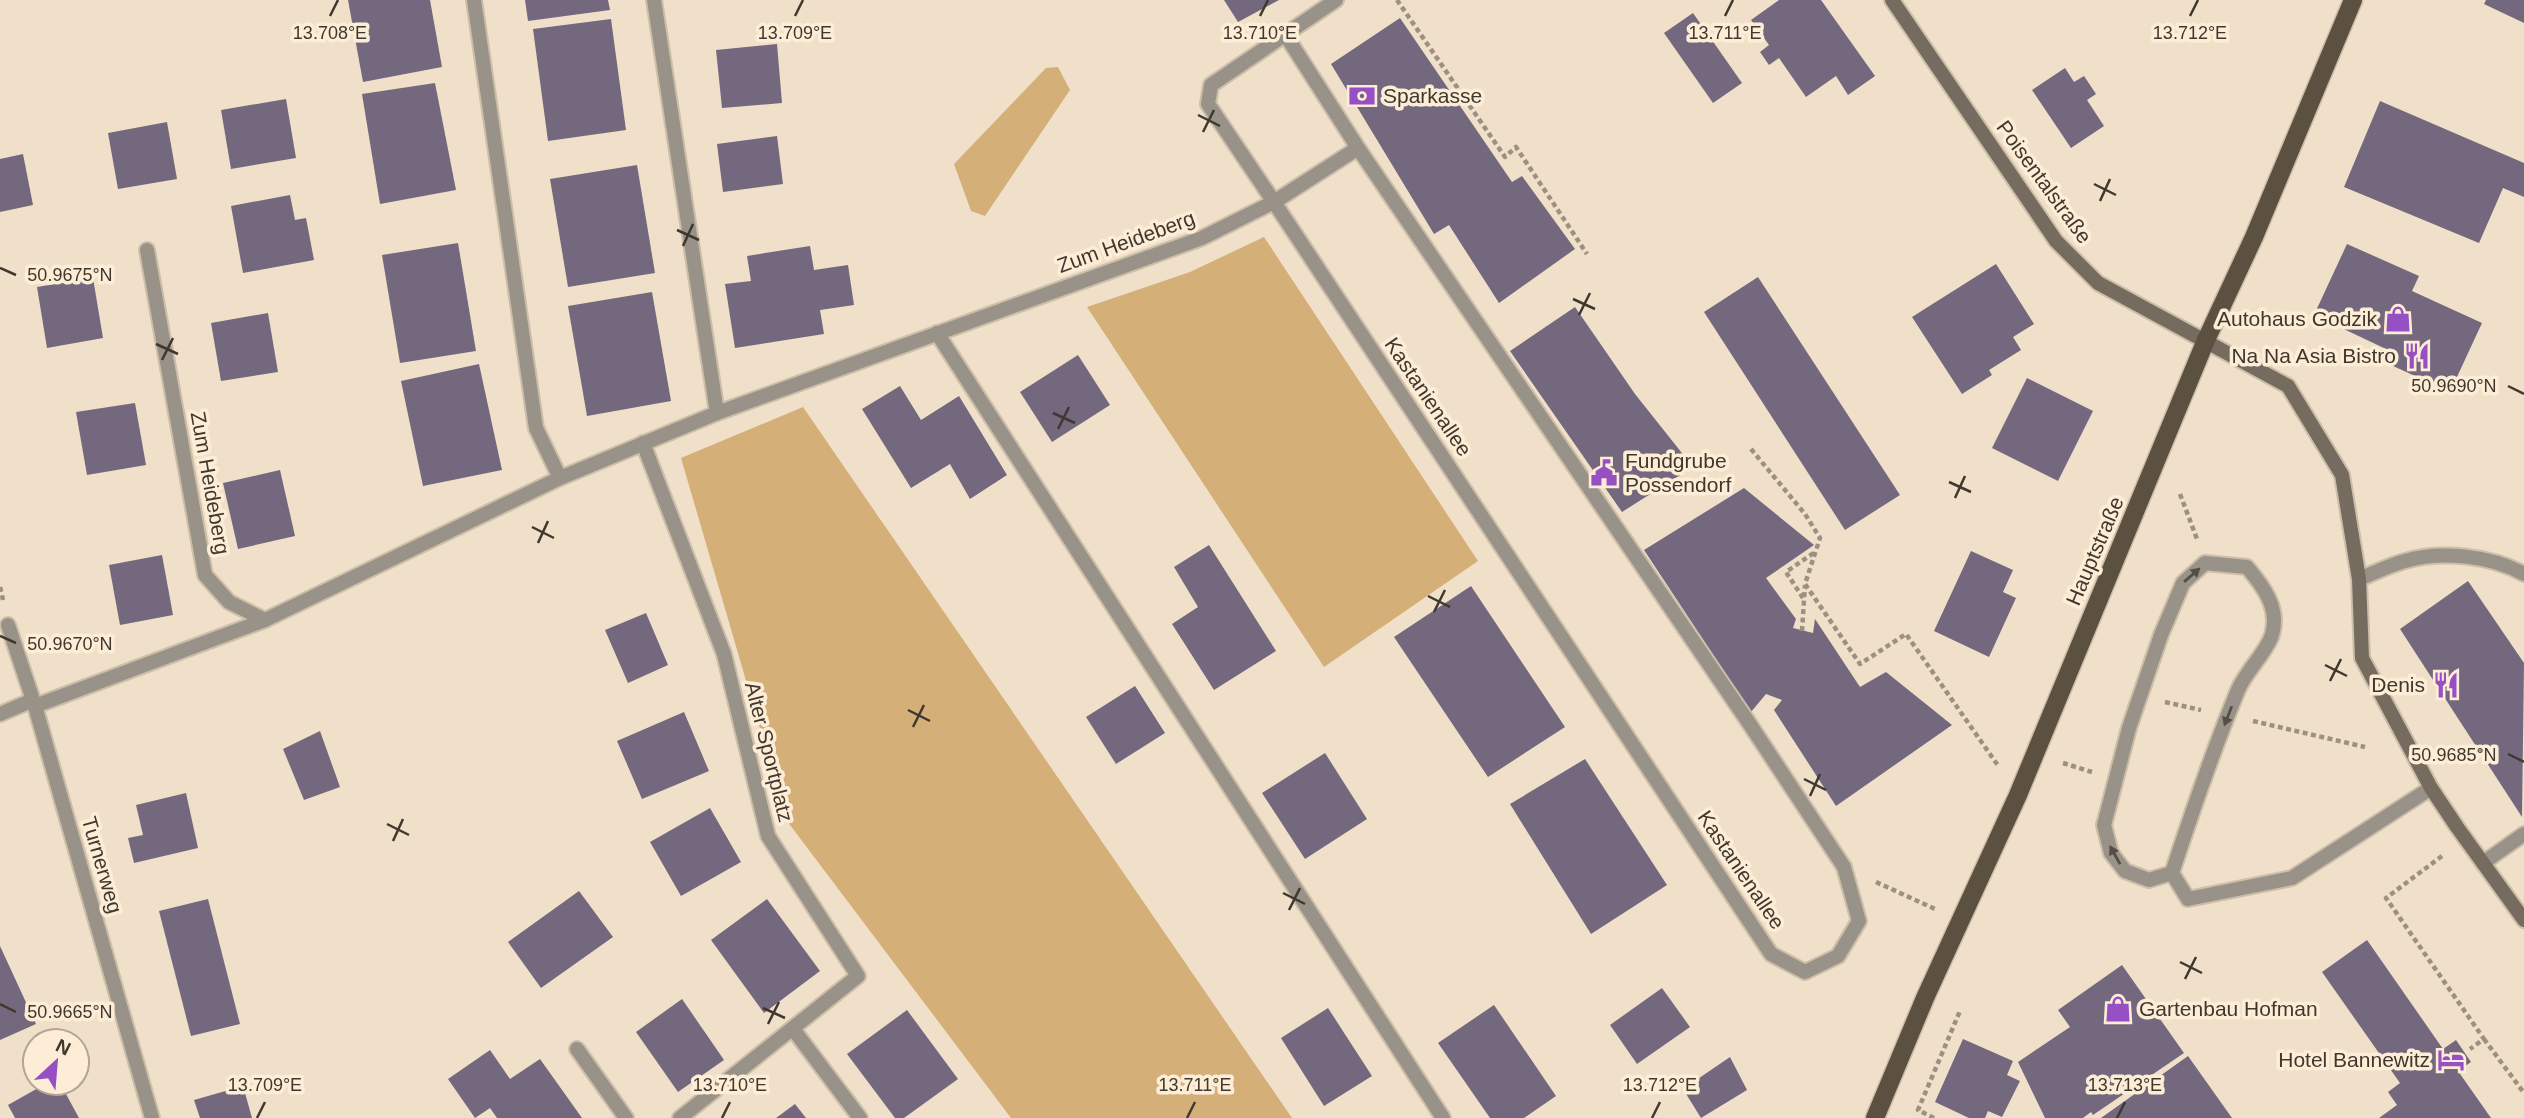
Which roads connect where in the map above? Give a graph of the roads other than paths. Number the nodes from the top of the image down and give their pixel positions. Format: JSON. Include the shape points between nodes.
{"nodes":[{"id":1,"x":474,"y":0,"type":"edge"},
{"id":2,"x":654,"y":0,"type":"edge"},
{"id":3,"x":1336,"y":0,"type":"edge"},
{"id":4,"x":1892,"y":0,"type":"edge"},
{"id":5,"x":2353,"y":0,"type":"edge"},
{"id":6,"x":1285,"y":34,"type":"junction"},
{"id":7,"x":1358,"y":148,"type":"junction"},
{"id":8,"x":1273,"y":202,"type":"junction"},
{"id":9,"x":147,"y":250,"type":"dead end"},
{"id":10,"x":937,"y":332,"type":"junction"},
{"id":11,"x":2206,"y":340,"type":"junction"},
{"id":12,"x":717,"y":413,"type":"junction"},
{"id":13,"x":643,"y":443,"type":"junction"},
{"id":14,"x":560,"y":478,"type":"junction"},
{"id":15,"x":2524,"y":574,"type":"edge"},
{"id":16,"x":2359,"y":579,"type":"junction"},
{"id":17,"x":265,"y":620,"type":"junction"},
{"id":18,"x":8,"y":625,"type":"dead end"},
{"id":19,"x":34,"y":703,"type":"junction"},
{"id":20,"x":0,"y":714,"type":"edge"},
{"id":21,"x":2431,"y":788,"type":"junction"},
{"id":22,"x":2524,"y":834,"type":"edge"},
{"id":23,"x":2483,"y":863,"type":"junction"},
{"id":24,"x":2172,"y":873,"type":"junction"},
{"id":25,"x":2524,"y":920,"type":"edge"},
{"id":26,"x":793,"y":1029,"type":"junction"},
{"id":27,"x":577,"y":1049,"type":"dead end"},
{"id":28,"x":152,"y":1118,"type":"edge"},
{"id":29,"x":626,"y":1118,"type":"edge"},
{"id":30,"x":680,"y":1118,"type":"edge"},
{"id":31,"x":860,"y":1118,"type":"edge"},
{"id":32,"x":1443,"y":1118,"type":"edge"},
{"id":33,"x":1875,"y":1118,"type":"edge"}],
"edges":[{"from":1,"to":14,"type":"street","via":[[536,428]]},
{"from":2,"to":12,"type":"street"},
{"from":3,"to":6,"type":"street"},
{"from":4,"to":11,"type":"main road","name":"Poisentalstraße","via":[[2056,241],[2098,283]]},
{"from":5,"to":11,"type":"main road","name":"Hauptstraße"},
{"from":6,"to":7,"type":"street","name":"Kastanienallee"},
{"from":6,"to":8,"type":"street","via":[[1211,85],[1208,104]]},
{"from":7,"to":8,"type":"street"},
{"from":7,"to":8,"type":"street","name":"Kastanienallee","via":[[1843,867],[1859,921],[1838,956],[1805,972],[1771,954]]},
{"from":8,"to":10,"type":"street","name":"Zum Heideberg","via":[[1202,238]]},
{"from":9,"to":17,"type":"street","name":"Zum Heideberg","via":[[205,575],[229,602]]},
{"from":10,"to":12,"type":"street","name":"Zum Heideberg"},
{"from":10,"to":32,"type":"street"},
{"from":11,"to":16,"type":"main road","name":"Poisentalstraße","via":[[2288,386],[2342,475]]},
{"from":11,"to":33,"type":"main road","name":"Hauptstraße","via":[[2018,795]]},
{"from":12,"to":13,"type":"street","name":"Zum Heideberg"},
{"from":13,"to":14,"type":"street","name":"Zum Heideberg"},
{"from":13,"to":26,"type":"street","name":"Alter Sportplatz","via":[[724,654],[768,836],[858,976]]},
{"from":14,"to":17,"type":"street","name":"Zum Heideberg"},
{"from":15,"to":16,"type":"street","via":[[2491,560],[2457,556],[2407,560]]},
{"from":16,"to":21,"type":"main road","name":"Poisentalstraße","via":[[2362,657]]},
{"from":17,"to":19,"type":"street"},
{"from":18,"to":19,"type":"street","name":"Turnerweg"},
{"from":19,"to":20,"type":"street"},
{"from":19,"to":28,"type":"street","name":"Turnerweg"},
{"from":21,"to":23,"type":"main road","name":"Poisentalstraße"},
{"from":21,"to":24,"type":"street","via":[[2292,878],[2188,899]]},
{"from":22,"to":23,"type":"street"},
{"from":23,"to":25,"type":"main road","name":"Poisentalstraße"},
{"from":24,"to":24,"type":"street","one_way":true,"via":[[2149,880],[2125,871],[2111,853],[2105,825],[2116,780],[2129,728],[2183,583],[2206,563],[2247,567],[2267,590],[2273,612],[2272,635],[2239,687]]},
{"from":26,"to":30,"type":"street","name":"Alter Sportplatz"},
{"from":26,"to":31,"type":"street"},
{"from":27,"to":29,"type":"street"}]}
